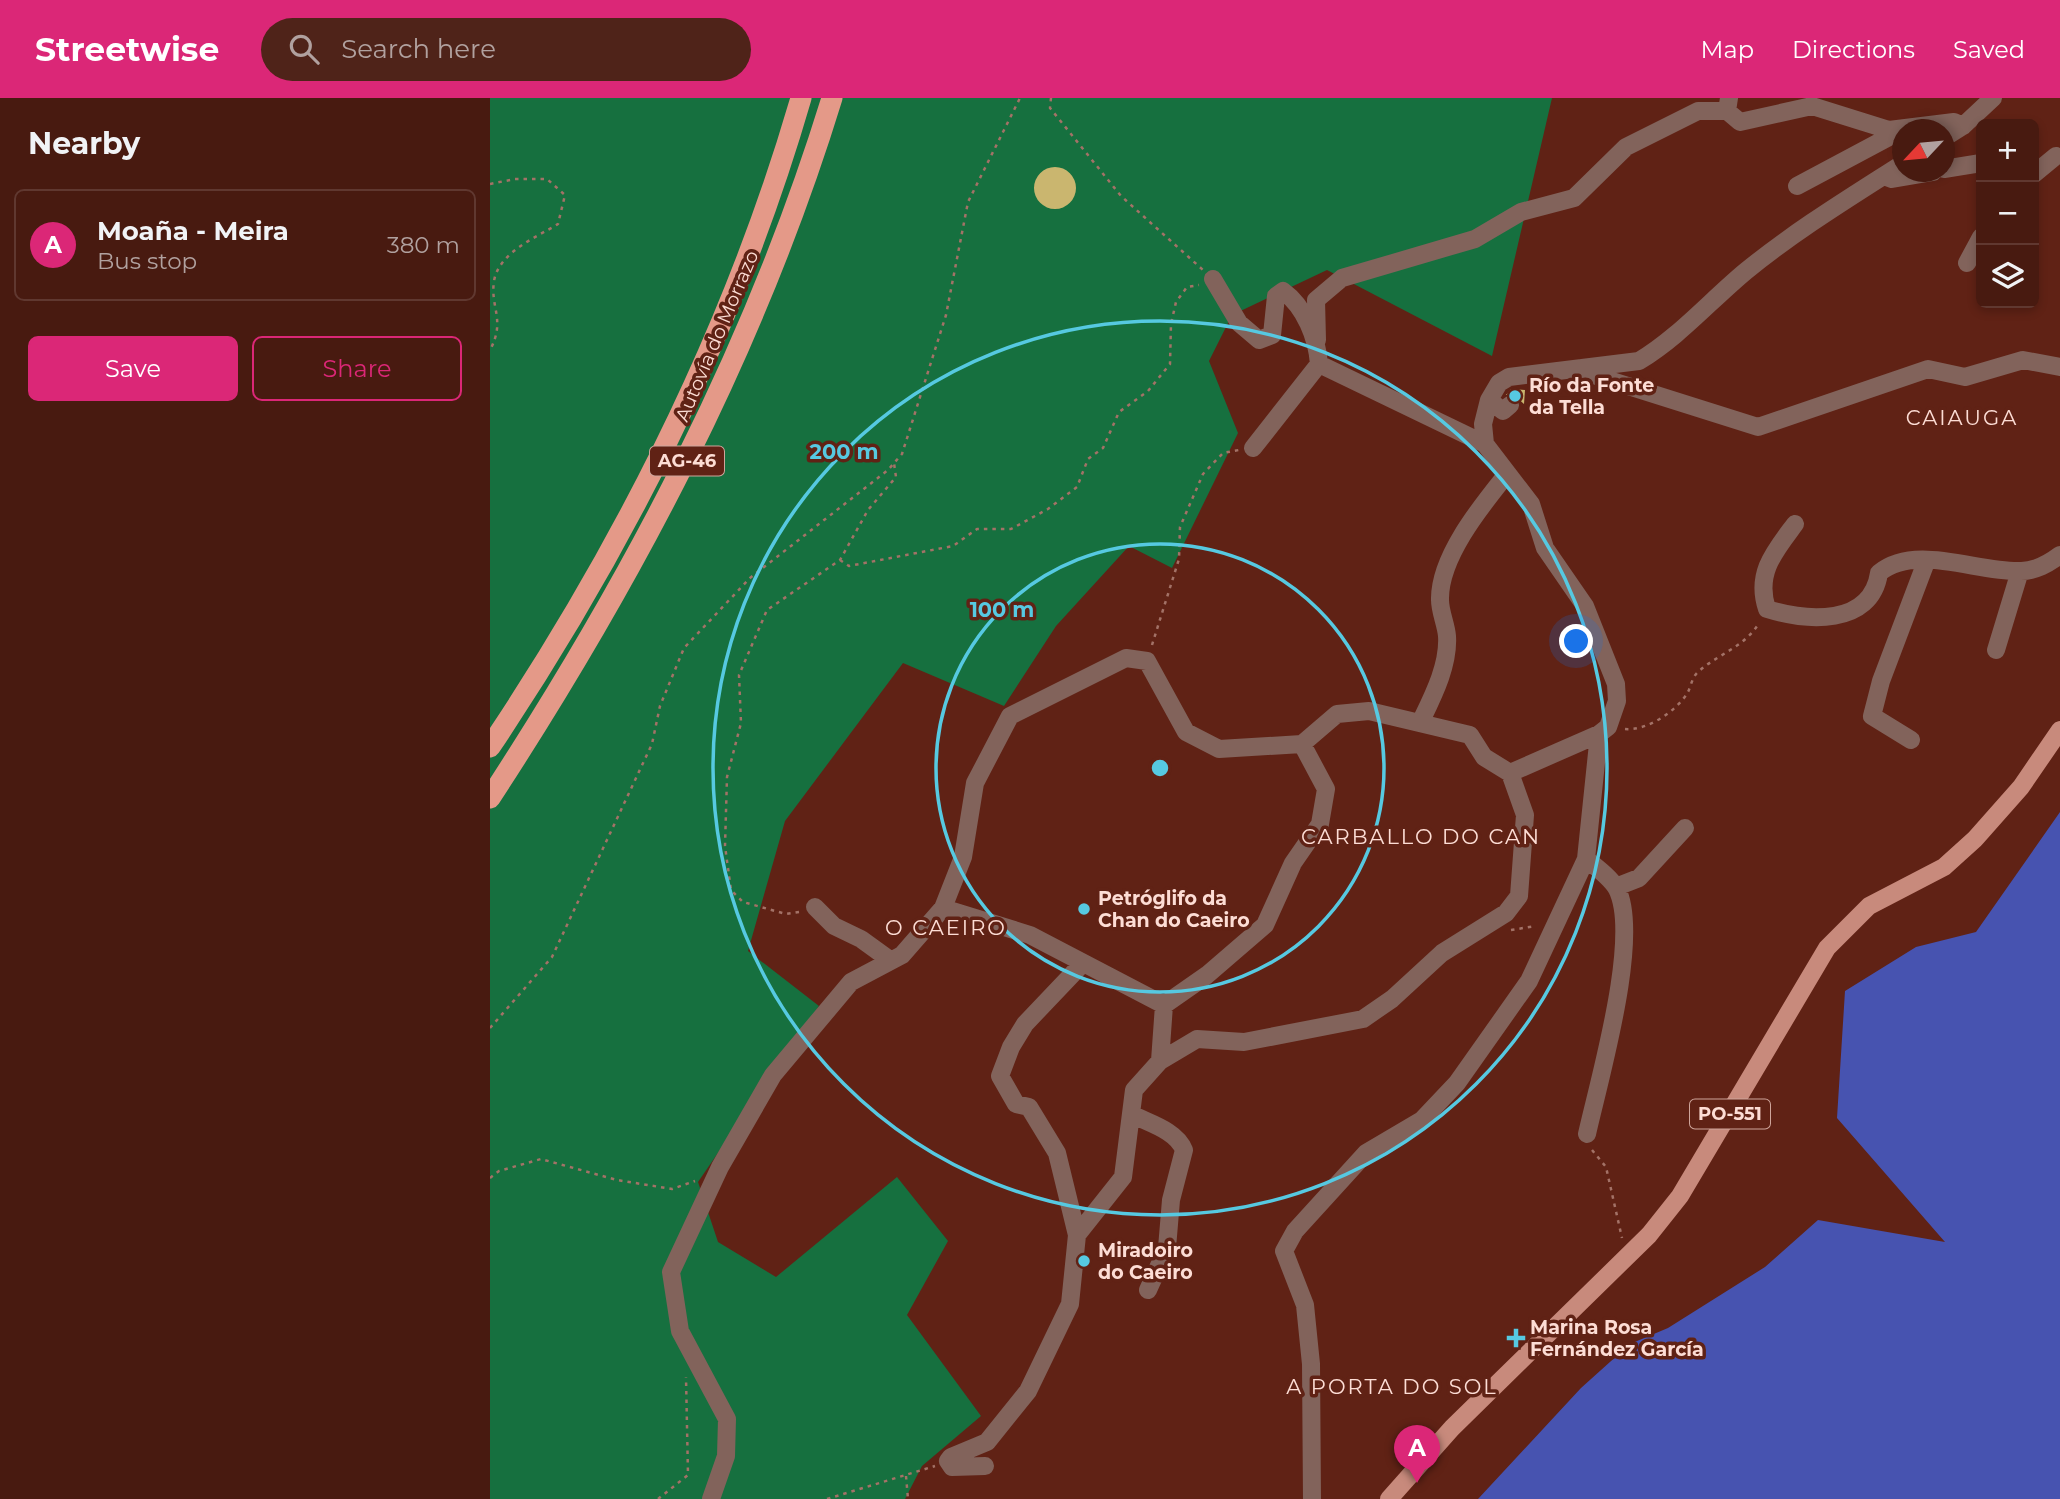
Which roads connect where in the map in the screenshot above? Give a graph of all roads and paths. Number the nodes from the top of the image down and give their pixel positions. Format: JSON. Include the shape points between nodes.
{"nodes":[{"id":1,"x":801,"y":98,"type":"edge"},
{"id":2,"x":832,"y":98,"type":"edge"},
{"id":3,"x":1020,"y":98,"type":"edge"},
{"id":4,"x":1052,"y":98,"type":"edge"},
{"id":5,"x":1993,"y":98,"type":"edge"},
{"id":6,"x":1728,"y":104,"type":"edge"},
{"id":7,"x":1955,"y":122,"type":"edge"},
{"id":8,"x":1964,"y":126,"type":"junction"},
{"id":9,"x":1892,"y":130,"type":"edge"},
{"id":10,"x":1955,"y":131,"type":"edge"},
{"id":11,"x":1892,"y":135,"type":"edge"},
{"id":12,"x":2039,"y":156,"type":"edge"},
{"id":13,"x":2058,"y":156,"type":"edge"},
{"id":14,"x":1976,"y":164,"type":"edge"},
{"id":15,"x":1955,"y":167,"type":"edge"},
{"id":16,"x":2039,"y":170,"type":"edge"},
{"id":17,"x":1892,"y":171,"type":"edge"},
{"id":18,"x":1884,"y":176,"type":"junction"},
{"id":19,"x":1892,"y":179,"type":"edge"},
{"id":20,"x":490,"y":184,"type":"edge"},
{"id":21,"x":1797,"y":186,"type":"dead end"},
{"id":22,"x":1977,"y":245,"type":"edge"},
{"id":23,"x":1967,"y":263,"type":"dead end"},
{"id":24,"x":1210,"y":285,"type":"junction"},
{"id":25,"x":1317,"y":340,"type":"junction"},
{"id":26,"x":490,"y":351,"type":"edge"},
{"id":27,"x":1319,"y":364,"type":"junction"},
{"id":28,"x":2060,"y":367,"type":"edge"},
{"id":29,"x":1583,"y":368,"type":"junction"},
{"id":30,"x":1489,"y":400,"type":"junction"},
{"id":31,"x":1510,"y":405,"type":"dead end"},
{"id":32,"x":1485,"y":444,"type":"junction"},
{"id":33,"x":1253,"y":448,"type":"joint"},
{"id":34,"x":894,"y":463,"type":"junction"},
{"id":35,"x":1507,"y":474,"type":"junction"},
{"id":36,"x":1795,"y":524,"type":"dead end"},
{"id":37,"x":2060,"y":555,"type":"edge"},
{"id":38,"x":840,"y":560,"type":"junction"},
{"id":39,"x":1926,"y":562,"type":"junction"},
{"id":40,"x":2021,"y":571,"type":"junction"},
{"id":41,"x":1767,"y":609,"type":"junction"},
{"id":42,"x":1996,"y":650,"type":"dead end"},
{"id":43,"x":1147,"y":661,"type":"junction"},
{"id":44,"x":1420,"y":723,"type":"junction"},
{"id":45,"x":2060,"y":730,"type":"edge"},
{"id":46,"x":1603,"y":731,"type":"junction"},
{"id":47,"x":1911,"y":740,"type":"dead end"},
{"id":48,"x":1302,"y":744,"type":"junction"},
{"id":49,"x":490,"y":747,"type":"edge"},
{"id":50,"x":1510,"y":773,"type":"junction"},
{"id":51,"x":490,"y":798,"type":"edge"},
{"id":52,"x":1685,"y":828,"type":"dead end"},
{"id":53,"x":1586,"y":859,"type":"junction"},
{"id":54,"x":1616,"y":887,"type":"junction"},
{"id":55,"x":943,"y":908,"type":"junction"},
{"id":56,"x":815,"y":909,"type":"joint"},
{"id":57,"x":890,"y":960,"type":"junction"},
{"id":58,"x":1083,"y":963,"type":"junction"},
{"id":59,"x":1164,"y":1005,"type":"junction"},
{"id":60,"x":490,"y":1028,"type":"edge"},
{"id":61,"x":1160,"y":1061,"type":"junction"},
{"id":62,"x":1131,"y":1114,"type":"junction"},
{"id":63,"x":1587,"y":1134,"type":"joint"},
{"id":64,"x":720,"y":1167,"type":"junction"},
{"id":65,"x":490,"y":1178,"type":"edge"},
{"id":66,"x":1077,"y":1235,"type":"junction"},
{"id":67,"x":1628,"y":1256,"type":"junction"},
{"id":68,"x":1148,"y":1290,"type":"dead end"},
{"id":69,"x":684,"y":1366,"type":"dead end"},
{"id":70,"x":948,"y":1461,"type":"junction"},
{"id":71,"x":985,"y":1466,"type":"dead end"},
{"id":72,"x":906,"y":1476,"type":"junction"},
{"id":73,"x":658,"y":1499,"type":"edge"},
{"id":74,"x":711,"y":1499,"type":"edge"},
{"id":75,"x":827,"y":1499,"type":"edge"},
{"id":76,"x":908,"y":1499,"type":"edge"},
{"id":77,"x":1312,"y":1499,"type":"edge"},
{"id":78,"x":1389,"y":1499,"type":"edge"}],
"edges":[{"from":1,"to":49,"type":"highway","name":"Autovía do Morrazo","number":"AG-46","via":[[734,291],[694,386],[632,513]]},
{"from":2,"to":51,"type":"highway","name":"Autovía do Morrazo","number":"AG-46","via":[[774,262],[689,457],[618,589]]},
{"from":3,"to":34,"type":"path","via":[[968,202],[946,315],[902,454]]},
{"from":4,"to":24,"type":"path","via":[[1050,108],[1121,196]]},
{"from":5,"to":8,"type":"street"},
{"from":6,"to":9,"type":"street","via":[[1740,122],[1812,106]]},
{"from":6,"to":25,"type":"street","via":[[1698,111],[1626,147],[1574,198],[1521,212],[1475,239],[1342,278],[1317,300]]},
{"from":7,"to":8,"type":"street"},
{"from":8,"to":10,"type":"street"},
{"from":11,"to":21,"type":"street"},
{"from":12,"to":13,"type":"street"},
{"from":13,"to":16,"type":"street"},
{"from":14,"to":15,"type":"street"},
{"from":17,"to":18,"type":"street"},
{"from":18,"to":19,"type":"street"},
{"from":18,"to":29,"type":"street","via":[[1828,210],[1748,270],[1657,350],[1639,361]]},
{"from":20,"to":26,"type":"path","via":[[547,179],[565,195],[558,224],[511,252],[494,280],[499,334]]},
{"from":22,"to":23,"type":"street"},
{"from":24,"to":25,"type":"street","via":[[1239,323],[1259,340],[1272,335],[1276,296],[1283,291],[1292,297]]},
{"from":24,"to":38,"type":"path","via":[[1187,287],[1176,302],[1170,364],[1148,391],[1119,412],[1103,448],[1088,459],[1077,487],[1048,509],[1011,530],[977,529],[953,546],[849,566]]},
{"from":25,"to":27,"type":"street"},
{"from":27,"to":32,"type":"street"},
{"from":27,"to":33,"type":"street"},
{"from":28,"to":29,"type":"street","via":[[2023,360],[1965,377],[1928,369],[1758,427]]},
{"from":29,"to":30,"type":"street","via":[[1510,377],[1499,383]]},
{"from":30,"to":31,"type":"street","via":[[1503,411]]},
{"from":30,"to":32,"type":"street","via":[[1483,424]]},
{"from":32,"to":35,"type":"street"},
{"from":33,"to":43,"type":"path","via":[[1223,453],[1203,474],[1180,527],[1180,559]]},
{"from":34,"to":38,"type":"path","via":[[896,477],[868,510]]},
{"from":34,"to":60,"type":"path","via":[[750,578],[684,648],[660,706],[652,744],[552,957]]},
{"from":35,"to":44,"type":"street","via":[[1474,515],[1451,555],[1440,598],[1447,639],[1438,687]]},
{"from":35,"to":46,"type":"street","via":[[1531,504],[1545,548],[1585,606],[1616,684],[1617,701]]},
{"from":36,"to":41,"type":"street","via":[[1767,561],[1763,597]]},
{"from":37,"to":40,"type":"street","via":[[2046,565]]},
{"from":38,"to":56,"type":"path","via":[[767,610],[738,674],[741,723],[726,777],[725,846],[731,890],[743,902],[786,914]]},
{"from":39,"to":40,"type":"street","via":[[1954,561]]},
{"from":39,"to":41,"type":"street","via":[[1892,563],[1879,573],[1876,591],[1863,606],[1821,619],[1796,618]]},
{"from":39,"to":47,"type":"street","via":[[1872,716]]},
{"from":40,"to":42,"type":"street"},
{"from":41,"to":46,"type":"path","via":[[1750,638],[1695,674],[1687,695],[1670,713],[1636,730]]},
{"from":43,"to":48,"type":"street","via":[[1186,732],[1219,749]]},
{"from":43,"to":55,"type":"street","via":[[1126,658],[1010,716],[975,783],[963,857]]},
{"from":44,"to":48,"type":"street","via":[[1368,711],[1338,714]]},
{"from":44,"to":50,"type":"street","via":[[1471,734],[1484,757]]},
{"from":45,"to":67,"type":"main road","number":"PO-551","via":[[2021,787],[1975,839],[1944,867],[1869,906],[1827,947],[1681,1196]]},
{"from":46,"to":50,"type":"street"},
{"from":46,"to":53,"type":"street"},
{"from":48,"to":59,"type":"street","via":[[1326,789],[1320,824],[1293,863],[1265,925]]},
{"from":50,"to":61,"type":"street","via":[[1525,815],[1519,896],[1506,913],[1442,953],[1392,999],[1363,1018],[1244,1042],[1197,1039]]},
{"from":52,"to":54,"type":"street","via":[[1639,878]]},
{"from":53,"to":54,"type":"street"},
{"from":53,"to":77,"type":"street","via":[[1528,981],[1457,1083],[1422,1120],[1366,1153],[1295,1231],[1284,1251],[1305,1305],[1311,1364]]},
{"from":54,"to":63,"type":"street","via":[[1624,923],[1622,963]]},
{"from":55,"to":57,"type":"street","via":[[902,955]]},
{"from":55,"to":58,"type":"street","via":[[1030,935]]},
{"from":56,"to":57,"type":"street"},
{"from":57,"to":64,"type":"street","via":[[851,982],[774,1075]]},
{"from":58,"to":59,"type":"street"},
{"from":58,"to":66,"type":"street","via":[[1025,1024],[1000,1076],[1016,1104],[1029,1107],[1057,1153]]},
{"from":59,"to":61,"type":"street"},
{"from":61,"to":62,"type":"street","via":[[1134,1090]]},
{"from":62,"to":66,"type":"street","via":[[1122,1177]]},
{"from":62,"to":68,"type":"street","via":[[1170,1133],[1184,1150],[1171,1200],[1167,1248]]},
{"from":63,"to":67,"type":"path","via":[[1591,1149],[1606,1167]]},
{"from":64,"to":65,"type":"path","via":[[672,1189],[617,1180],[541,1159]]},
{"from":64,"to":74,"type":"street","via":[[671,1272],[680,1332],[727,1419],[726,1456]]},
{"from":66,"to":70,"type":"street","via":[[1070,1304],[1028,1391],[987,1441]]},
{"from":67,"to":78,"type":"main road","number":"PO-551","via":[[1452,1428]]},
{"from":69,"to":73,"type":"path","via":[[688,1475]]},
{"from":70,"to":71,"type":"street","via":[[952,1467]]},
{"from":70,"to":72,"type":"path"},
{"from":72,"to":75,"type":"path"},
{"from":72,"to":76,"type":"path"}]}
